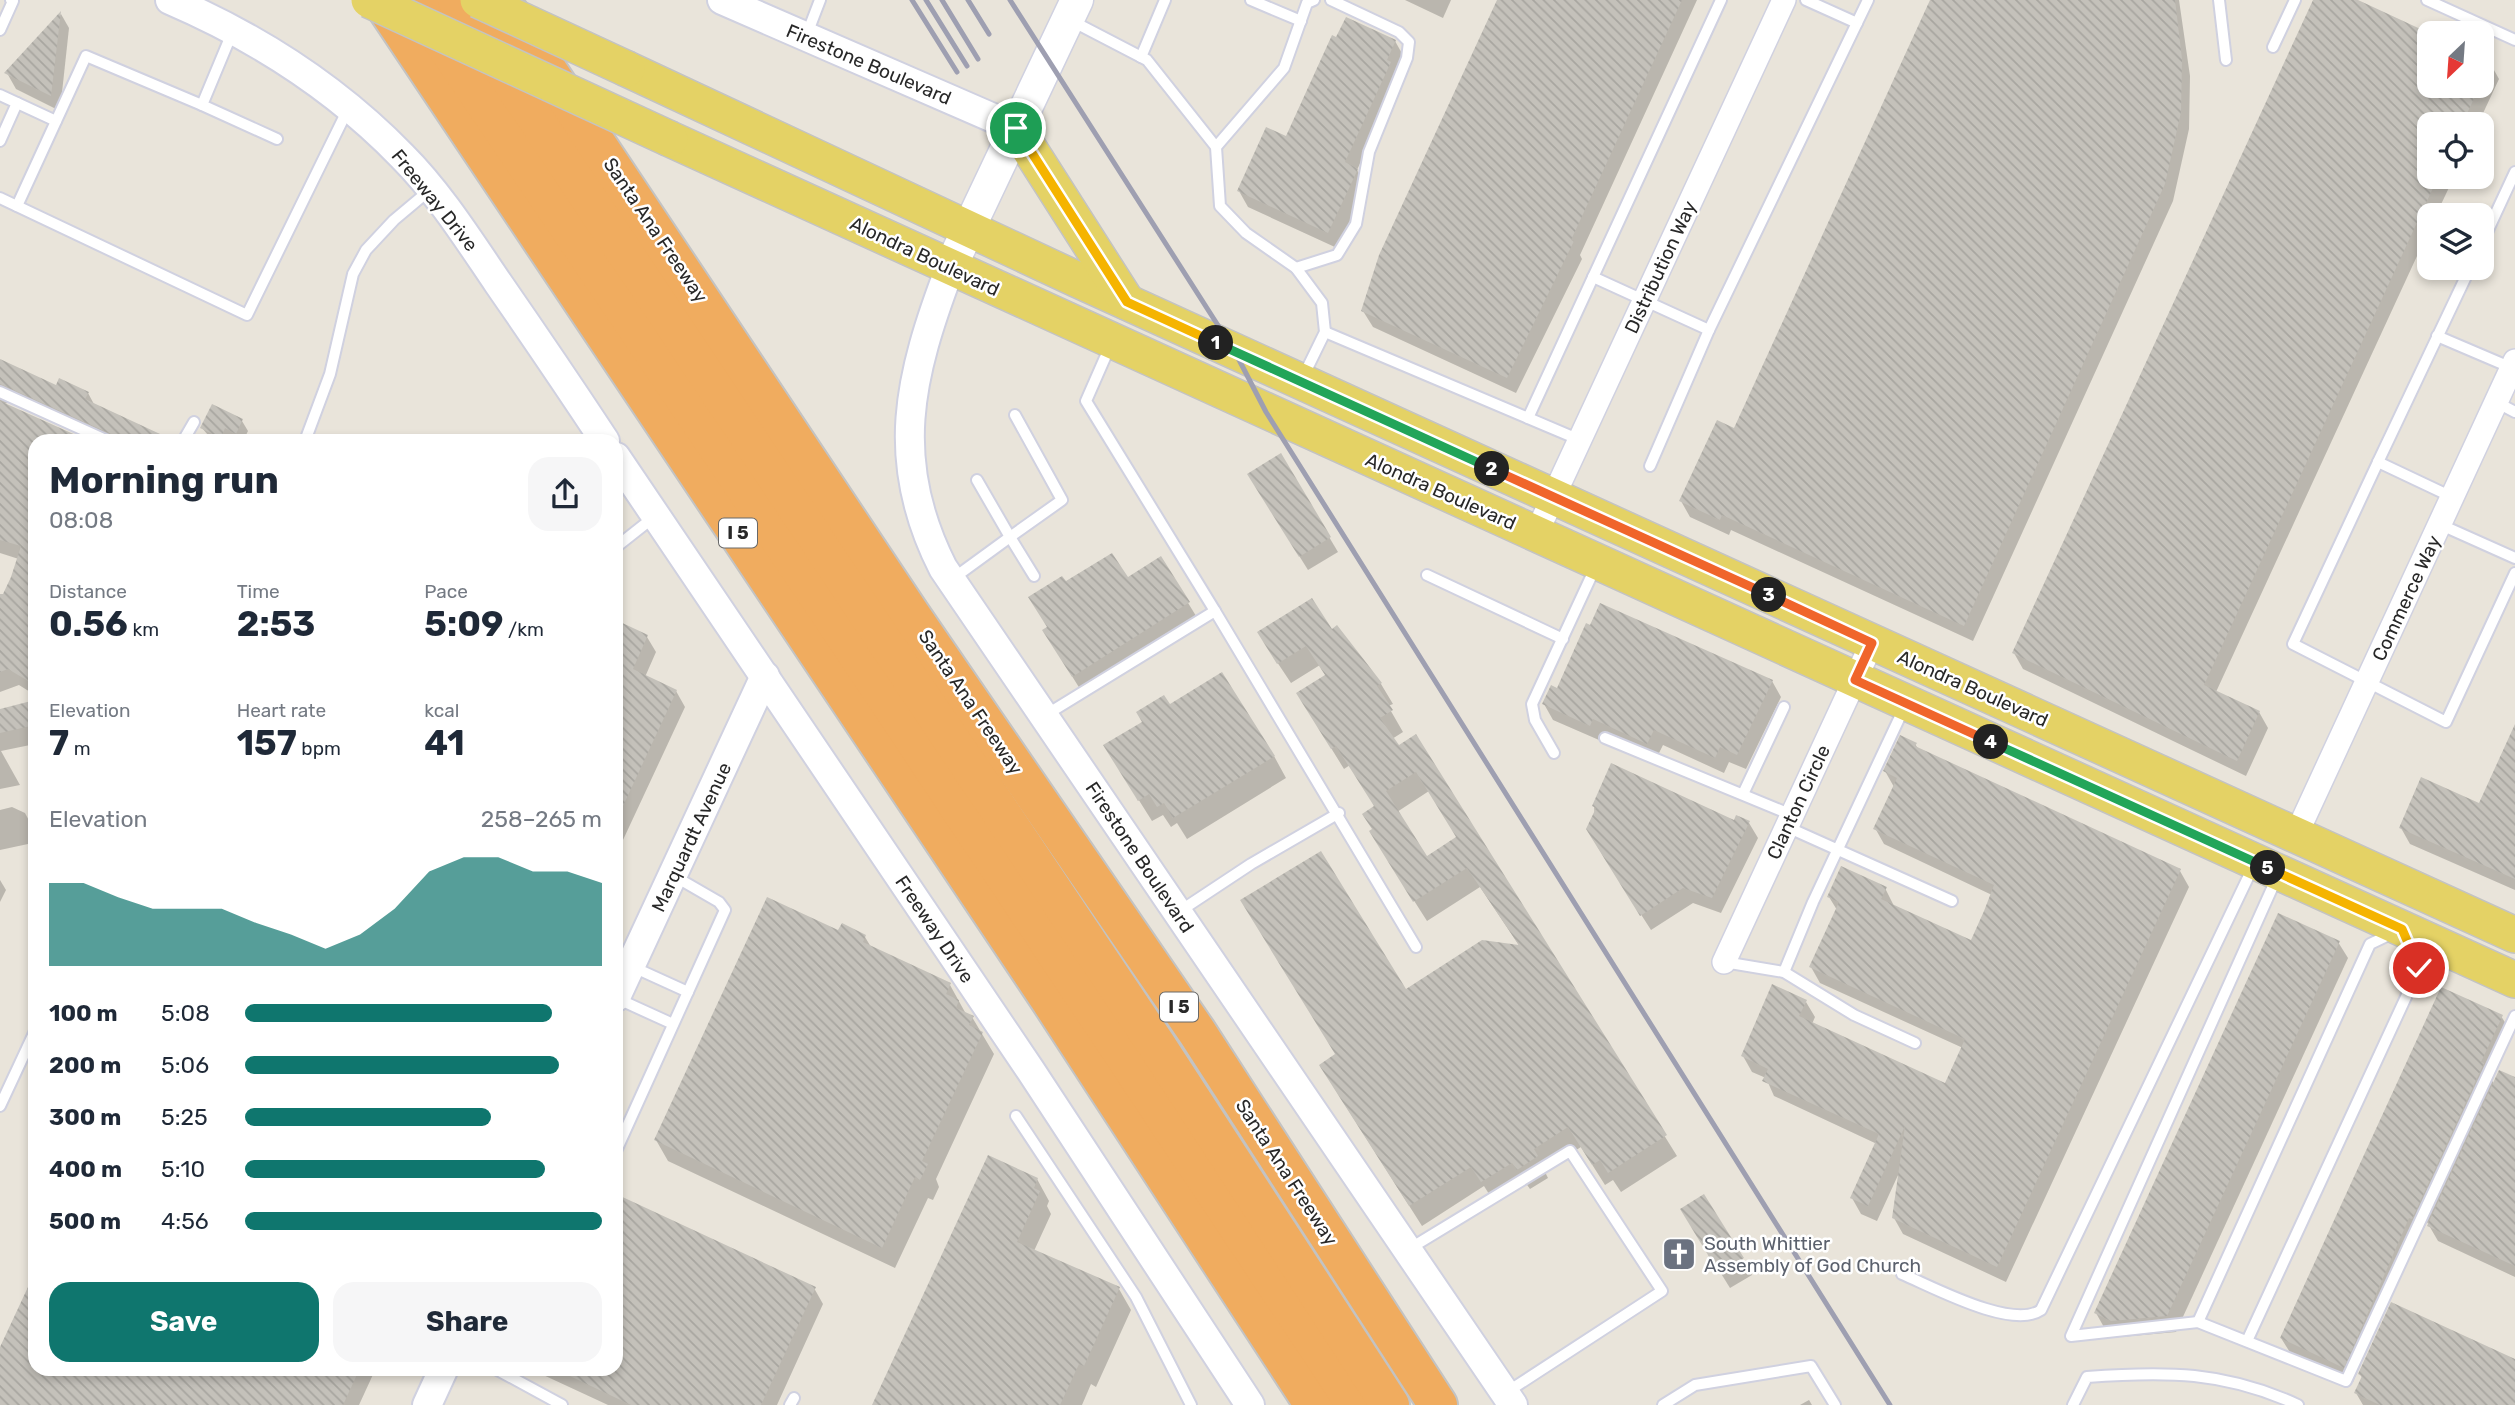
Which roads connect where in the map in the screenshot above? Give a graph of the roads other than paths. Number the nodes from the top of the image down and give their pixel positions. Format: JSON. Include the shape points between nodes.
{"nodes":[{"id":1,"x":170,"y":0,"type":"edge"},
{"id":2,"x":369,"y":0,"type":"edge"},
{"id":3,"x":382,"y":0,"type":"edge"},
{"id":4,"x":415,"y":0,"type":"edge"},
{"id":5,"x":457,"y":0,"type":"edge"},
{"id":6,"x":478,"y":0,"type":"edge"},
{"id":7,"x":501,"y":0,"type":"edge"},
{"id":8,"x":722,"y":0,"type":"edge"},
{"id":9,"x":820,"y":0,"type":"edge"},
{"id":10,"x":1165,"y":0,"type":"edge"},
{"id":11,"x":1251,"y":0,"type":"edge"},
{"id":12,"x":1314,"y":0,"type":"edge"},
{"id":13,"x":1331,"y":0,"type":"edge"},
{"id":14,"x":1721,"y":0,"type":"edge"},
{"id":15,"x":1784,"y":0,"type":"edge"},
{"id":16,"x":1806,"y":0,"type":"edge"},
{"id":17,"x":1868,"y":0,"type":"edge"},
{"id":18,"x":2219,"y":0,"type":"edge"},
{"id":19,"x":2295,"y":0,"type":"edge"},
{"id":20,"x":2427,"y":0,"type":"edge"},
{"id":21,"x":12,"y":1,"type":"edge"},
{"id":22,"x":1072,"y":10,"type":"edge"},
{"id":23,"x":1301,"y":21,"type":"junction"},
{"id":24,"x":1857,"y":23,"type":"junction"},
{"id":25,"x":0,"y":30,"type":"edge"},
{"id":26,"x":233,"y":30,"type":"junction"},
{"id":27,"x":806,"y":37,"type":"junction"},
{"id":28,"x":2515,"y":40,"type":"edge"},
{"id":29,"x":2273,"y":47,"type":"dead end"},
{"id":30,"x":1141,"y":57,"type":"junction"},
{"id":31,"x":2226,"y":60,"type":"dead end"},
{"id":32,"x":0,"y":95,"type":"edge"},
{"id":33,"x":17,"y":103,"type":"junction"},
{"id":34,"x":202,"y":105,"type":"junction"},
{"id":35,"x":349,"y":107,"type":"junction"},
{"id":36,"x":56,"y":121,"type":"junction"},
{"id":37,"x":1016,"y":128,"type":"junction"},
{"id":38,"x":277,"y":138,"type":"dead end"},
{"id":39,"x":0,"y":141,"type":"edge"},
{"id":40,"x":1216,"y":147,"type":"junction"},
{"id":41,"x":2515,"y":172,"type":"edge"},
{"id":42,"x":430,"y":189,"type":"junction"},
{"id":43,"x":0,"y":198,"type":"edge"},
{"id":44,"x":17,"y":206,"type":"junction"},
{"id":45,"x":2494,"y":217,"type":"edge"},
{"id":46,"x":969,"y":229,"type":"junction"},
{"id":47,"x":950,"y":268,"type":"junction"},
{"id":48,"x":1296,"y":268,"type":"junction"},
{"id":49,"x":1593,"y":277,"type":"junction"},
{"id":50,"x":2464,"y":280,"type":"edge"},
{"id":51,"x":1644,"y":301,"type":"junction"},
{"id":52,"x":1127,"y":302,"type":"junction"},
{"id":53,"x":1709,"y":330,"type":"junction"},
{"id":54,"x":1325,"y":332,"type":"junction"},
{"id":55,"x":2437,"y":336,"type":"junction"},
{"id":56,"x":1112,"y":342,"type":"junction"},
{"id":57,"x":2513,"y":364,"type":"edge"},
{"id":58,"x":1301,"y":382,"type":"junction"},
{"id":59,"x":0,"y":392,"type":"edge"},
{"id":60,"x":2505,"y":407,"type":"edge"},
{"id":61,"x":1015,"y":415,"type":"dead end"},
{"id":62,"x":1528,"y":418,"type":"junction"},
{"id":63,"x":194,"y":422,"type":"dead end"},
{"id":64,"x":93,"y":434,"type":"edge"},
{"id":65,"x":187,"y":434,"type":"edge"},
{"id":66,"x":309,"y":434,"type":"edge"},
{"id":67,"x":600,"y":434,"type":"edge"},
{"id":68,"x":1580,"y":440,"type":"junction"},
{"id":69,"x":2378,"y":462,"type":"junction"},
{"id":70,"x":1650,"y":466,"type":"dead end"},
{"id":71,"x":623,"y":467,"type":"edge"},
{"id":72,"x":977,"y":480,"type":"dead end"},
{"id":73,"x":1553,"y":497,"type":"junction"},
{"id":74,"x":2452,"y":498,"type":"junction"},
{"id":75,"x":656,"y":516,"type":"junction"},
{"id":76,"x":2439,"y":524,"type":"junction"},
{"id":77,"x":1536,"y":534,"type":"junction"},
{"id":78,"x":1010,"y":537,"type":"junction"},
{"id":79,"x":623,"y":542,"type":"edge"},
{"id":80,"x":2515,"y":558,"type":"edge"},
{"id":81,"x":1598,"y":563,"type":"junction"},
{"id":82,"x":2515,"y":573,"type":"edge"},
{"id":83,"x":1427,"y":575,"type":"dead end"},
{"id":84,"x":1034,"y":576,"type":"dead end"},
{"id":85,"x":951,"y":580,"type":"junction"},
{"id":86,"x":1215,"y":611,"type":"junction"},
{"id":87,"x":1563,"y":639,"type":"junction"},
{"id":88,"x":1872,"y":643,"type":"junction"},
{"id":89,"x":765,"y":676,"type":"junction"},
{"id":90,"x":1855,"y":680,"type":"junction"},
{"id":91,"x":2367,"y":681,"type":"junction"},
{"id":92,"x":1906,"y":703,"type":"junction"},
{"id":93,"x":1784,"y":707,"type":"dead end"},
{"id":94,"x":1044,"y":716,"type":"junction"},
{"id":95,"x":1605,"y":738,"type":"dead end"},
{"id":96,"x":1554,"y":753,"type":"dead end"},
{"id":97,"x":1743,"y":794,"type":"junction"},
{"id":98,"x":1339,"y":813,"type":"junction"},
{"id":99,"x":1790,"y":821,"type":"junction"},
{"id":100,"x":2296,"y":835,"type":"junction"},
{"id":101,"x":1837,"y":849,"type":"junction"},
{"id":102,"x":2267,"y":867,"type":"junction"},
{"id":103,"x":672,"y":876,"type":"junction"},
{"id":104,"x":2419,"y":891,"type":"junction"},
{"id":105,"x":1952,"y":901,"type":"dead end"},
{"id":106,"x":1178,"y":913,"type":"junction"},
{"id":107,"x":2402,"y":929,"type":"junction"},
{"id":108,"x":2515,"y":934,"type":"edge"},
{"id":109,"x":1416,"y":947,"type":"dead end"},
{"id":110,"x":1724,"y":962,"type":"joint"},
{"id":111,"x":631,"y":966,"type":"junction"},
{"id":112,"x":1784,"y":972,"type":"junction"},
{"id":113,"x":2515,"y":980,"type":"edge"},
{"id":114,"x":623,"y":983,"type":"edge"},
{"id":115,"x":688,"y":992,"type":"junction"},
{"id":116,"x":623,"y":1000,"type":"edge"},
{"id":117,"x":2515,"y":1016,"type":"edge"},
{"id":118,"x":673,"y":1024,"type":"junction"},
{"id":119,"x":1915,"y":1043,"type":"dead end"},
{"id":120,"x":28,"y":1046,"type":"edge"},
{"id":121,"x":0,"y":1106,"type":"edge"},
{"id":122,"x":1016,"y":1116,"type":"dead end"},
{"id":123,"x":623,"y":1135,"type":"edge"},
{"id":124,"x":1407,"y":1250,"type":"junction"},
{"id":125,"x":1902,"y":1274,"type":"dead end"},
{"id":126,"x":2198,"y":1322,"type":"junction"},
{"id":127,"x":2247,"y":1341,"type":"junction"},
{"id":128,"x":440,"y":1376,"type":"edge"},
{"id":129,"x":509,"y":1376,"type":"edge"},
{"id":130,"x":1509,"y":1399,"type":"edge"},
{"id":131,"x":427,"y":1405,"type":"edge"},
{"id":132,"x":562,"y":1405,"type":"edge"},
{"id":133,"x":1191,"y":1405,"type":"edge"},
{"id":134,"x":1250,"y":1405,"type":"edge"},
{"id":135,"x":1314,"y":1405,"type":"edge"},
{"id":136,"x":1356,"y":1405,"type":"edge"},
{"id":137,"x":1390,"y":1405,"type":"edge"},
{"id":138,"x":1438,"y":1405,"type":"edge"},
{"id":139,"x":1663,"y":1405,"type":"edge"},
{"id":140,"x":1835,"y":1405,"type":"edge"},
{"id":141,"x":2073,"y":1405,"type":"edge"},
{"id":142,"x":2298,"y":1405,"type":"edge"}],
"edges":[{"from":1,"to":26,"type":"street","name":"Freeway Drive"},
{"from":2,"to":47,"type":"main road","name":"Alondra Boulevard","bridge":true},
{"from":3,"to":135,"type":"highway","number":"I 5","via":[[1050,1000]]},
{"from":4,"to":136,"type":"highway"},
{"from":5,"to":137,"type":"highway","via":[[1157,1046]]},
{"from":6,"to":46,"type":"main road","name":"Alondra Boulevard","bridge":true},
{"from":7,"to":138,"type":"highway","name":"Santa Ana Freeway","number":"I 5","via":[[1204,1044]]},
{"from":8,"to":27,"type":"street","name":"Firestone Boulevard"},
{"from":9,"to":27,"type":"lane"},
{"from":10,"to":30,"type":"lane"},
{"from":11,"to":23,"type":"lane"},
{"from":12,"to":23,"type":"lane","via":[[1307,3]]},
{"from":13,"to":48,"type":"lane","via":[[1399,32],[1409,42],[1407,58],[1368,152],[1356,224],[1337,255]]},
{"from":14,"to":49,"type":"lane"},
{"from":15,"to":51,"type":"street","name":"Distribution Way"},
{"from":16,"to":24,"type":"lane"},
{"from":17,"to":24,"type":"lane"},
{"from":18,"to":31,"type":"lane"},
{"from":19,"to":29,"type":"lane"},
{"from":20,"to":28,"type":"lane"},
{"from":21,"to":25,"type":"lane"},
{"from":22,"to":30,"type":"lane"},
{"from":22,"to":37,"type":"main road"},
{"from":23,"to":40,"type":"lane","via":[[1284,68]]},
{"from":24,"to":53,"type":"lane"},
{"from":26,"to":34,"type":"lane"},
{"from":26,"to":35,"type":"street","name":"Freeway Drive"},
{"from":27,"to":37,"type":"street","name":"Firestone Boulevard"},
{"from":30,"to":40,"type":"lane"},
{"from":32,"to":33,"type":"lane"},
{"from":33,"to":36,"type":"lane"},
{"from":33,"to":39,"type":"lane"},
{"from":34,"to":36,"type":"lane","via":[[86,55]]},
{"from":34,"to":38,"type":"lane"},
{"from":35,"to":42,"type":"street","name":"Freeway Drive"},
{"from":35,"to":44,"type":"lane","via":[[247,315]]},
{"from":36,"to":44,"type":"lane"},
{"from":37,"to":46,"type":"main road"},
{"from":37,"to":52,"type":"main road"},
{"from":40,"to":48,"type":"lane","via":[[1220,206],[1246,233]]},
{"from":41,"to":45,"type":"lane"},
{"from":42,"to":66,"type":"lane","via":[[366,250],[353,274],[330,374]]},
{"from":42,"to":67,"type":"street","name":"Freeway Drive"},
{"from":43,"to":44,"type":"lane"},
{"from":46,"to":47,"type":"main road"},
{"from":46,"to":52,"type":"main road","name":"Alondra Boulevard"},
{"from":47,"to":56,"type":"main road","name":"Alondra Boulevard"},
{"from":47,"to":85,"type":"street","name":"Firestone Boulevard","via":[[920,352],[910,433],[917,504],[928,538]]},
{"from":48,"to":54,"type":"lane","via":[[1322,303]]},
{"from":49,"to":51,"type":"lane"},
{"from":49,"to":62,"type":"lane"},
{"from":50,"to":55,"type":"lane"},
{"from":51,"to":53,"type":"lane"},
{"from":51,"to":68,"type":"street","name":"Distribution Way"},
{"from":52,"to":58,"type":"main road","name":"Alondra Boulevard"},
{"from":53,"to":70,"type":"lane"},
{"from":54,"to":58,"type":"lane"},
{"from":54,"to":62,"type":"lane"},
{"from":55,"to":57,"type":"lane"},
{"from":55,"to":69,"type":"lane"},
{"from":56,"to":77,"type":"main road","name":"Alondra Boulevard"},
{"from":56,"to":86,"type":"lane","via":[[1086,401]]},
{"from":57,"to":60,"type":"street","name":"Commerce Way"},
{"from":58,"to":73,"type":"main road","name":"Alondra Boulevard"},
{"from":59,"to":64,"type":"lane"},
{"from":60,"to":74,"type":"street","name":"Commerce Way"},
{"from":61,"to":78,"type":"lane","via":[[1062,500]]},
{"from":62,"to":68,"type":"lane"},
{"from":63,"to":65,"type":"lane"},
{"from":68,"to":73,"type":"street","name":"Distribution Way"},
{"from":69,"to":74,"type":"lane"},
{"from":69,"to":91,"type":"lane","via":[[2293,645]]},
{"from":71,"to":75,"type":"street","name":"Freeway Drive"},
{"from":72,"to":78,"type":"lane"},
{"from":73,"to":77,"type":"street","name":"Distribution Way"},
{"from":73,"to":88,"type":"main road","name":"Alondra Boulevard"},
{"from":74,"to":76,"type":"street","name":"Commerce Way"},
{"from":75,"to":79,"type":"lane"},
{"from":75,"to":89,"type":"street","name":"Freeway Drive"},
{"from":76,"to":80,"type":"lane"},
{"from":76,"to":91,"type":"street","name":"Commerce Way"},
{"from":77,"to":81,"type":"main road","name":"Alondra Boulevard"},
{"from":78,"to":84,"type":"lane"},
{"from":78,"to":85,"type":"lane"},
{"from":81,"to":87,"type":"lane"},
{"from":81,"to":90,"type":"main road","name":"Alondra Boulevard"},
{"from":82,"to":91,"type":"lane","via":[[2446,722]]},
{"from":83,"to":87,"type":"lane"},
{"from":85,"to":94,"type":"street","name":"Firestone Boulevard"},
{"from":86,"to":94,"type":"lane"},
{"from":86,"to":98,"type":"lane"},
{"from":87,"to":96,"type":"lane","via":[[1532,704],[1535,720]]},
{"from":88,"to":90,"type":"street","name":"Clanton Circle"},
{"from":88,"to":100,"type":"main road","name":"Alondra Boulevard"},
{"from":89,"to":103,"type":"street","name":"Marquardt Avenue"},
{"from":89,"to":134,"type":"street","name":"Freeway Drive"},
{"from":90,"to":92,"type":"main road","name":"Alondra Boulevard"},
{"from":90,"to":99,"type":"street","name":"Clanton Circle"},
{"from":91,"to":100,"type":"street","name":"Commerce Way"},
{"from":92,"to":101,"type":"lane"},
{"from":92,"to":102,"type":"main road","name":"Alondra Boulevard"},
{"from":93,"to":97,"type":"lane"},
{"from":94,"to":106,"type":"street","name":"Firestone Boulevard"},
{"from":95,"to":97,"type":"lane"},
{"from":97,"to":99,"type":"lane"},
{"from":98,"to":106,"type":"lane"},
{"from":98,"to":109,"type":"lane"},
{"from":99,"to":101,"type":"lane"},
{"from":99,"to":110,"type":"street","name":"Clanton Circle"},
{"from":100,"to":104,"type":"main road","name":"Alondra Boulevard"},
{"from":101,"to":105,"type":"lane"},
{"from":101,"to":112,"type":"lane"},
{"from":102,"to":107,"type":"main road","name":"Alondra Boulevard"},
{"from":102,"to":125,"type":"lane","via":[[2041,1310],[2032,1316],[2001,1314]]},
{"from":102,"to":126,"type":"lane","via":[[2071,1336]]},
{"from":103,"to":111,"type":"street","name":"Marquardt Avenue"},
{"from":103,"to":115,"type":"lane","via":[[725,910]]},
{"from":104,"to":107,"type":"main road"},
{"from":104,"to":108,"type":"main road","name":"Alondra Boulevard"},
{"from":106,"to":124,"type":"street","name":"Firestone Boulevard"},
{"from":107,"to":113,"type":"main road","name":"Alondra Boulevard"},
{"from":107,"to":126,"type":"lane","via":[[2370,944]]},
{"from":107,"to":127,"type":"lane","via":[[2418,971]]},
{"from":110,"to":112,"type":"lane"},
{"from":111,"to":114,"type":"street","name":"Marquardt Avenue"},
{"from":111,"to":115,"type":"lane"},
{"from":112,"to":119,"type":"lane","via":[[1854,1015]]},
{"from":115,"to":118,"type":"lane"},
{"from":116,"to":118,"type":"lane"},
{"from":117,"to":127,"type":"lane","via":[[2346,1381]]},
{"from":118,"to":123,"type":"lane"},
{"from":120,"to":121,"type":"lane"},
{"from":122,"to":133,"type":"lane","via":[[1136,1297]]},
{"from":124,"to":130,"type":"street","name":"Firestone Boulevard"},
{"from":124,"to":130,"type":"lane","via":[[1570,1151],[1662,1291]]},
{"from":126,"to":127,"type":"lane"},
{"from":128,"to":131,"type":"street"},
{"from":129,"to":132,"type":"lane"},
{"from":139,"to":140,"type":"lane","via":[[1695,1385],[1811,1366]]},
{"from":141,"to":142,"type":"lane","via":[[2087,1377],[2160,1372],[2245,1383]]}]}
